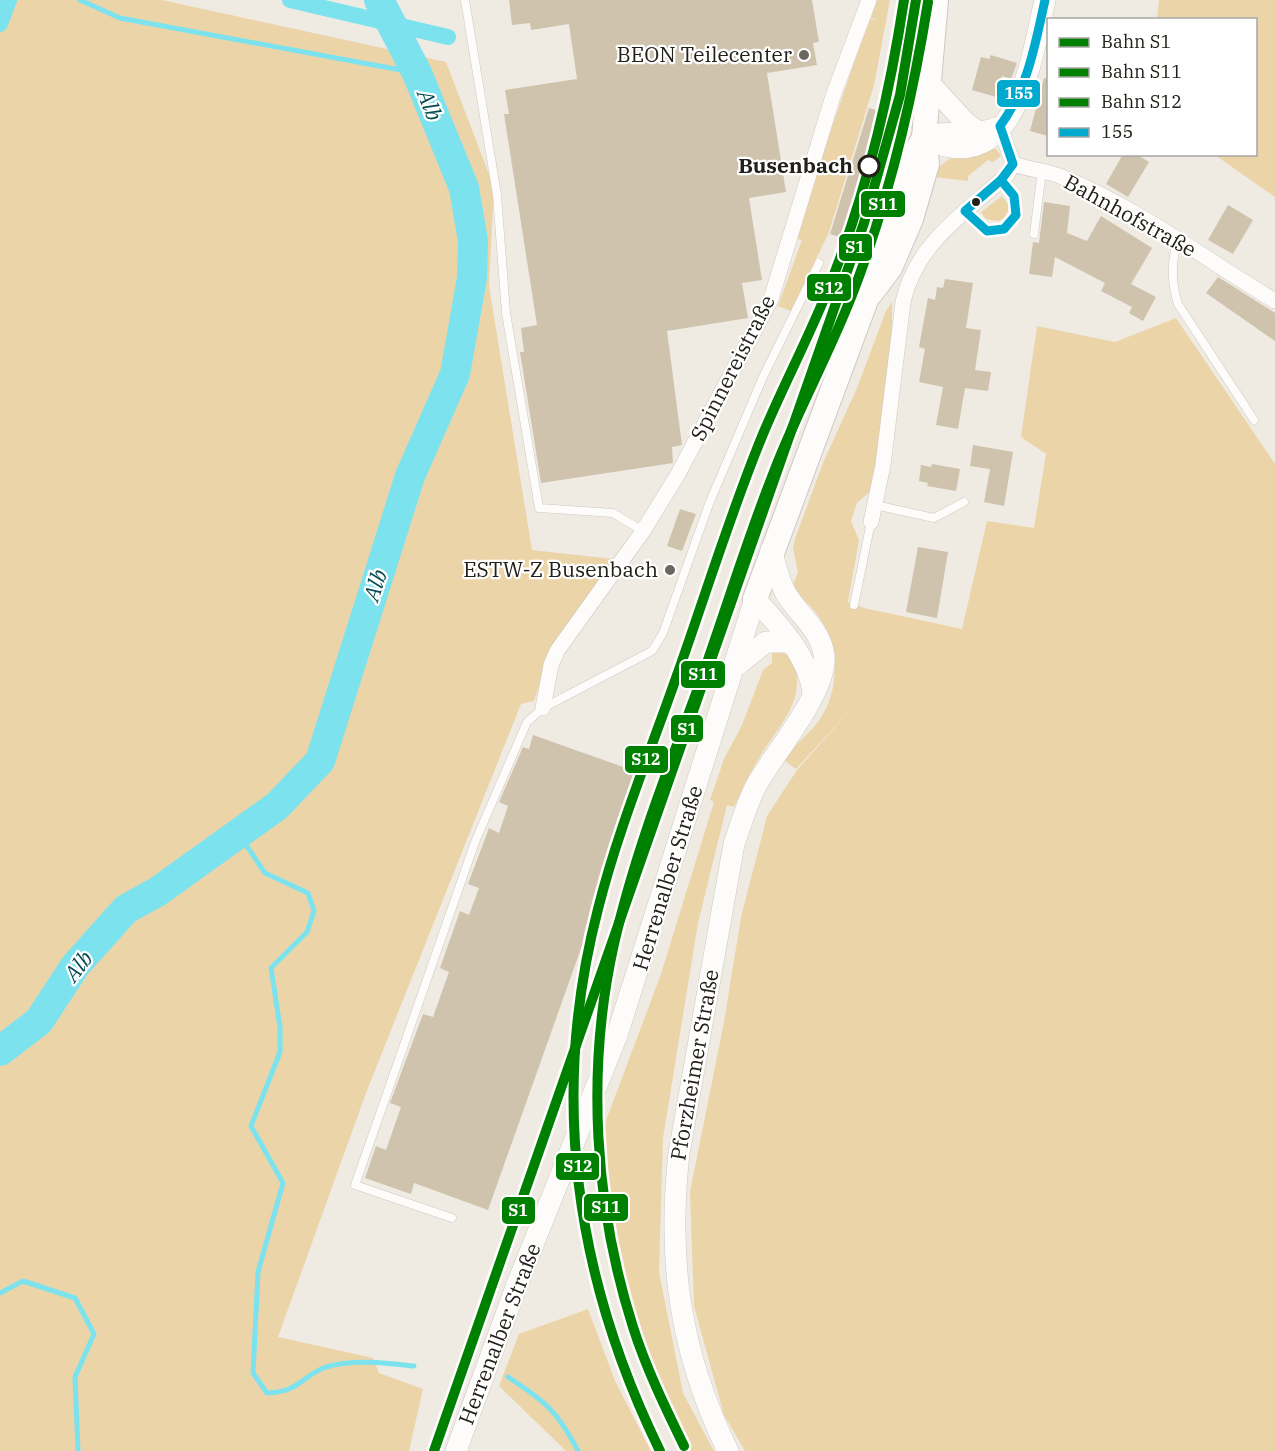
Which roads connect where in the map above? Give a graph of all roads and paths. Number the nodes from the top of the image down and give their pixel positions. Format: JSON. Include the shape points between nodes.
{"nodes":[{"id":1,"x":465,"y":0,"type":"edge"},
{"id":2,"x":869,"y":0,"type":"edge"},
{"id":3,"x":936,"y":0,"type":"edge"},
{"id":4,"x":1045,"y":0,"type":"edge"},
{"id":5,"x":931,"y":85,"type":"junction"},
{"id":6,"x":991,"y":130,"type":"junction"},
{"id":7,"x":924,"y":138,"type":"junction"},
{"id":8,"x":1013,"y":164,"type":"junction"},
{"id":9,"x":1042,"y":170,"type":"junction"},
{"id":10,"x":1001,"y":180,"type":"junction"},
{"id":11,"x":965,"y":211,"type":"junction"},
{"id":12,"x":1034,"y":234,"type":"dead end"},
{"id":13,"x":1178,"y":239,"type":"junction"},
{"id":14,"x":819,"y":263,"type":"dead end"},
{"id":15,"x":1275,"y":301,"type":"edge"},
{"id":16,"x":1254,"y":420,"type":"dead end"},
{"id":17,"x":964,"y":502,"type":"dead end"},
{"id":18,"x":875,"y":506,"type":"junction"},
{"id":19,"x":871,"y":522,"type":"joint"},
{"id":20,"x":643,"y":531,"type":"junction"},
{"id":21,"x":771,"y":550,"type":"junction"},
{"id":22,"x":755,"y":599,"type":"junction"},
{"id":23,"x":790,"y":601,"type":"junction"},
{"id":24,"x":854,"y":605,"type":"dead end"},
{"id":25,"x":789,"y":642,"type":"junction"},
{"id":26,"x":732,"y":670,"type":"junction"},
{"id":27,"x":813,"y":692,"type":"junction"},
{"id":28,"x":543,"y":708,"type":"junction"},
{"id":29,"x":452,"y":1218,"type":"dead end"},
{"id":30,"x":456,"y":1451,"type":"edge"},
{"id":31,"x":728,"y":1451,"type":"edge"}],
"edges":[{"from":1,"to":20,"type":"lane","via":[[497,195],[506,313],[539,508],[613,513]]},
{"from":2,"to":20,"type":"street","name":"Spinnereistraße","via":[[833,96],[771,299],[678,474]]},
{"from":3,"to":5,"type":"main road","name":"Herrenalber Straße"},
{"from":4,"to":6,"type":"main road","via":[[1023,92],[1014,111]]},
{"from":5,"to":6,"type":"main road","via":[[966,123]]},
{"from":5,"to":7,"type":"main road","name":"Herrenalber Straße"},
{"from":6,"to":7,"type":"main road","via":[[938,133]]},
{"from":6,"to":8,"type":"street"},
{"from":7,"to":21,"type":"main road","name":"Herrenalber Straße","via":[[927,164],[911,219],[890,268],[866,300]]},
{"from":8,"to":9,"type":"street","name":"Bahnhofstraße"},
{"from":8,"to":10,"type":"street"},
{"from":9,"to":12,"type":"lane"},
{"from":9,"to":13,"type":"street","name":"Bahnhofstraße","via":[[1089,189]]},
{"from":10,"to":11,"type":"street"},
{"from":10,"to":11,"type":"lane","via":[[1017,203],[1016,215],[1009,225],[987,231]]},
{"from":11,"to":18,"type":"street","via":[[932,241],[906,288]]},
{"from":13,"to":15,"type":"street","name":"Bahnhofstraße"},
{"from":13,"to":16,"type":"lane","via":[[1173,270],[1178,304]]},
{"from":14,"to":28,"type":"lane","via":[[763,377],[709,504],[663,633],[652,651]]},
{"from":17,"to":18,"type":"lane","via":[[934,518]]},
{"from":18,"to":19,"type":"street"},
{"from":19,"to":24,"type":"lane"},
{"from":20,"to":28,"type":"street","name":"Spinnereistraße","via":[[557,651]]},
{"from":21,"to":22,"type":"main road","name":"Herrenalber Straße"},
{"from":21,"to":23,"type":"main road"},
{"from":22,"to":23,"type":"main road"},
{"from":22,"to":25,"type":"main road"},
{"from":22,"to":26,"type":"main road","name":"Herrenalber Straße"},
{"from":23,"to":27,"type":"main road","name":"Pforzheimer Straße","via":[[816,632],[824,654],[824,670]]},
{"from":25,"to":26,"type":"main road","via":[[765,642]]},
{"from":25,"to":27,"type":"main road","via":[[808,670]]},
{"from":26,"to":30,"type":"main road","name":"Herrenalber Straße","via":[[617,1035],[516,1287]]},
{"from":27,"to":31,"type":"main road","name":"Pforzheimer Straße","via":[[758,783],[734,844],[679,1153],[674,1200],[678,1295],[697,1376]]},
{"from":28,"to":29,"type":"lane","via":[[521,731],[475,842],[355,1185]]}]}
